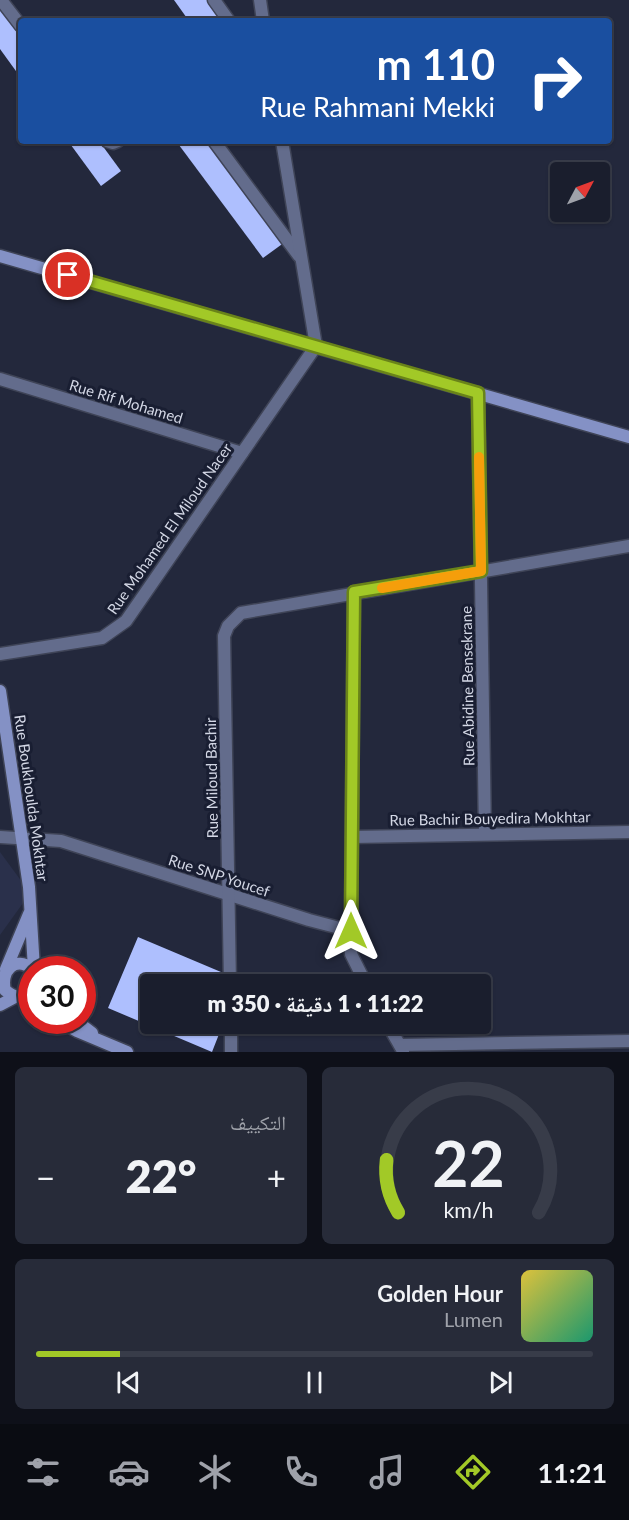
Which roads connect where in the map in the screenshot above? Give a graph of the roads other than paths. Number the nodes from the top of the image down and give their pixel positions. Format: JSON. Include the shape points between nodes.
{"nodes":[{"id":1,"x":1,"y":0,"type":"edge"},
{"id":2,"x":214,"y":0,"type":"edge"},
{"id":3,"x":260,"y":0,"type":"edge"},
{"id":4,"x":227,"y":18,"type":"edge"},
{"id":5,"x":263,"y":18,"type":"edge"},
{"id":6,"x":18,"y":22,"type":"edge"},
{"id":7,"x":216,"y":144,"type":"edge"},
{"id":8,"x":282,"y":144,"type":"edge"},
{"id":9,"x":0,"y":256,"type":"edge"},
{"id":10,"x":300,"y":257,"type":"junction"},
{"id":11,"x":316,"y":346,"type":"junction"},
{"id":12,"x":0,"y":379,"type":"edge"},
{"id":13,"x":478,"y":393,"type":"junction"},
{"id":14,"x":629,"y":437,"type":"edge"},
{"id":15,"x":242,"y":453,"type":"junction"},
{"id":16,"x":629,"y":546,"type":"edge"},
{"id":17,"x":481,"y":571,"type":"junction"},
{"id":18,"x":354,"y":592,"type":"junction"},
{"id":19,"x":0,"y":654,"type":"edge"},
{"id":20,"x":0,"y":691,"type":"edge"},
{"id":21,"x":629,"y":832,"type":"edge"},
{"id":22,"x":484,"y":834,"type":"junction"},
{"id":23,"x":0,"y":837,"type":"edge"},
{"id":24,"x":22,"y":837,"type":"junction"},
{"id":25,"x":352,"y":837,"type":"junction"},
{"id":26,"x":229,"y":895,"type":"junction"},
{"id":27,"x":30,"y":910,"type":"junction"},
{"id":28,"x":351,"y":931,"type":"junction"},
{"id":29,"x":32,"y":956,"type":"edge"},
{"id":30,"x":18,"y":964,"type":"edge"},
{"id":31,"x":230,"y":974,"type":"edge"},
{"id":32,"x":361,"y":974,"type":"edge"},
{"id":33,"x":3,"y":975,"type":"edge"},
{"id":34,"x":18,"y":995,"type":"edge"},
{"id":35,"x":18,"y":999,"type":"edge"},
{"id":36,"x":0,"y":1005,"type":"edge"},
{"id":37,"x":87,"y":1034,"type":"edge"},
{"id":38,"x":93,"y":1034,"type":"edge"},
{"id":39,"x":231,"y":1034,"type":"edge"},
{"id":40,"x":393,"y":1034,"type":"edge"},
{"id":41,"x":102,"y":1041,"type":"junction"},
{"id":42,"x":629,"y":1041,"type":"edge"},
{"id":43,"x":401,"y":1049,"type":"edge"},
{"id":44,"x":127,"y":1052,"type":"edge"},
{"id":45,"x":231,"y":1052,"type":"edge"}],
"edges":[{"from":1,"to":6,"type":"street"},
{"from":2,"to":4,"type":"street"},
{"from":3,"to":5,"type":"street"},
{"from":7,"to":10,"type":"street"},
{"from":8,"to":10,"type":"street"},
{"from":9,"to":11,"type":"main road"},
{"from":10,"to":11,"type":"street"},
{"from":11,"to":13,"type":"main road"},
{"from":11,"to":15,"type":"street","name":"Rue Mohamed El Miloud Nacer"},
{"from":12,"to":15,"type":"street","name":"Rue Rif Mohamed"},
{"from":13,"to":14,"type":"main road"},
{"from":13,"to":17,"type":"street","name":"Rue Abidine Bensekrane"},
{"from":15,"to":19,"type":"street","name":"Rue Mohamed El Miloud Nacer","via":[[135,609],[115,631],[93,640]]},
{"from":16,"to":17,"type":"street"},
{"from":17,"to":18,"type":"street"},
{"from":17,"to":22,"type":"street","name":"Rue Abidine Bensekrane"},
{"from":18,"to":25,"type":"street"},
{"from":18,"to":26,"type":"street","name":"Rue Miloud Bachir","via":[[242,613],[228,626],[224,636]]},
{"from":20,"to":24,"type":"main road","name":"Rue Boukhoulda Mokhtar"},
{"from":21,"to":22,"type":"street","name":"Rue Bachir Bouyedira Mokhtar"},
{"from":22,"to":25,"type":"street","name":"Rue Bachir Bouyedira Mokhtar"},
{"from":23,"to":24,"type":"street","name":"Rue SNP Youcef"},
{"from":24,"to":26,"type":"street","name":"Rue SNP Youcef","via":[[61,841]]},
{"from":24,"to":27,"type":"main road","name":"Rue Boukhoulda Mokhtar"},
{"from":25,"to":28,"type":"street"},
{"from":26,"to":28,"type":"street","name":"Rue SNP Youcef"},
{"from":26,"to":31,"type":"street","name":"Rue Miloud Bachir"},
{"from":27,"to":29,"type":"main road","name":"Rue Boukhoulda Mokhtar"},
{"from":27,"to":33,"type":"main road"},
{"from":28,"to":32,"type":"street","via":[[351,954]]},
{"from":30,"to":33,"type":"main road"},
{"from":33,"to":34,"type":"main road","via":[[5,990]]},
{"from":35,"to":36,"type":"main road"},
{"from":37,"to":41,"type":"main road"},
{"from":38,"to":41,"type":"main road"},
{"from":39,"to":45,"type":"street"},
{"from":40,"to":43,"type":"street"},
{"from":41,"to":44,"type":"main road"},
{"from":42,"to":43,"type":"street"}]}
